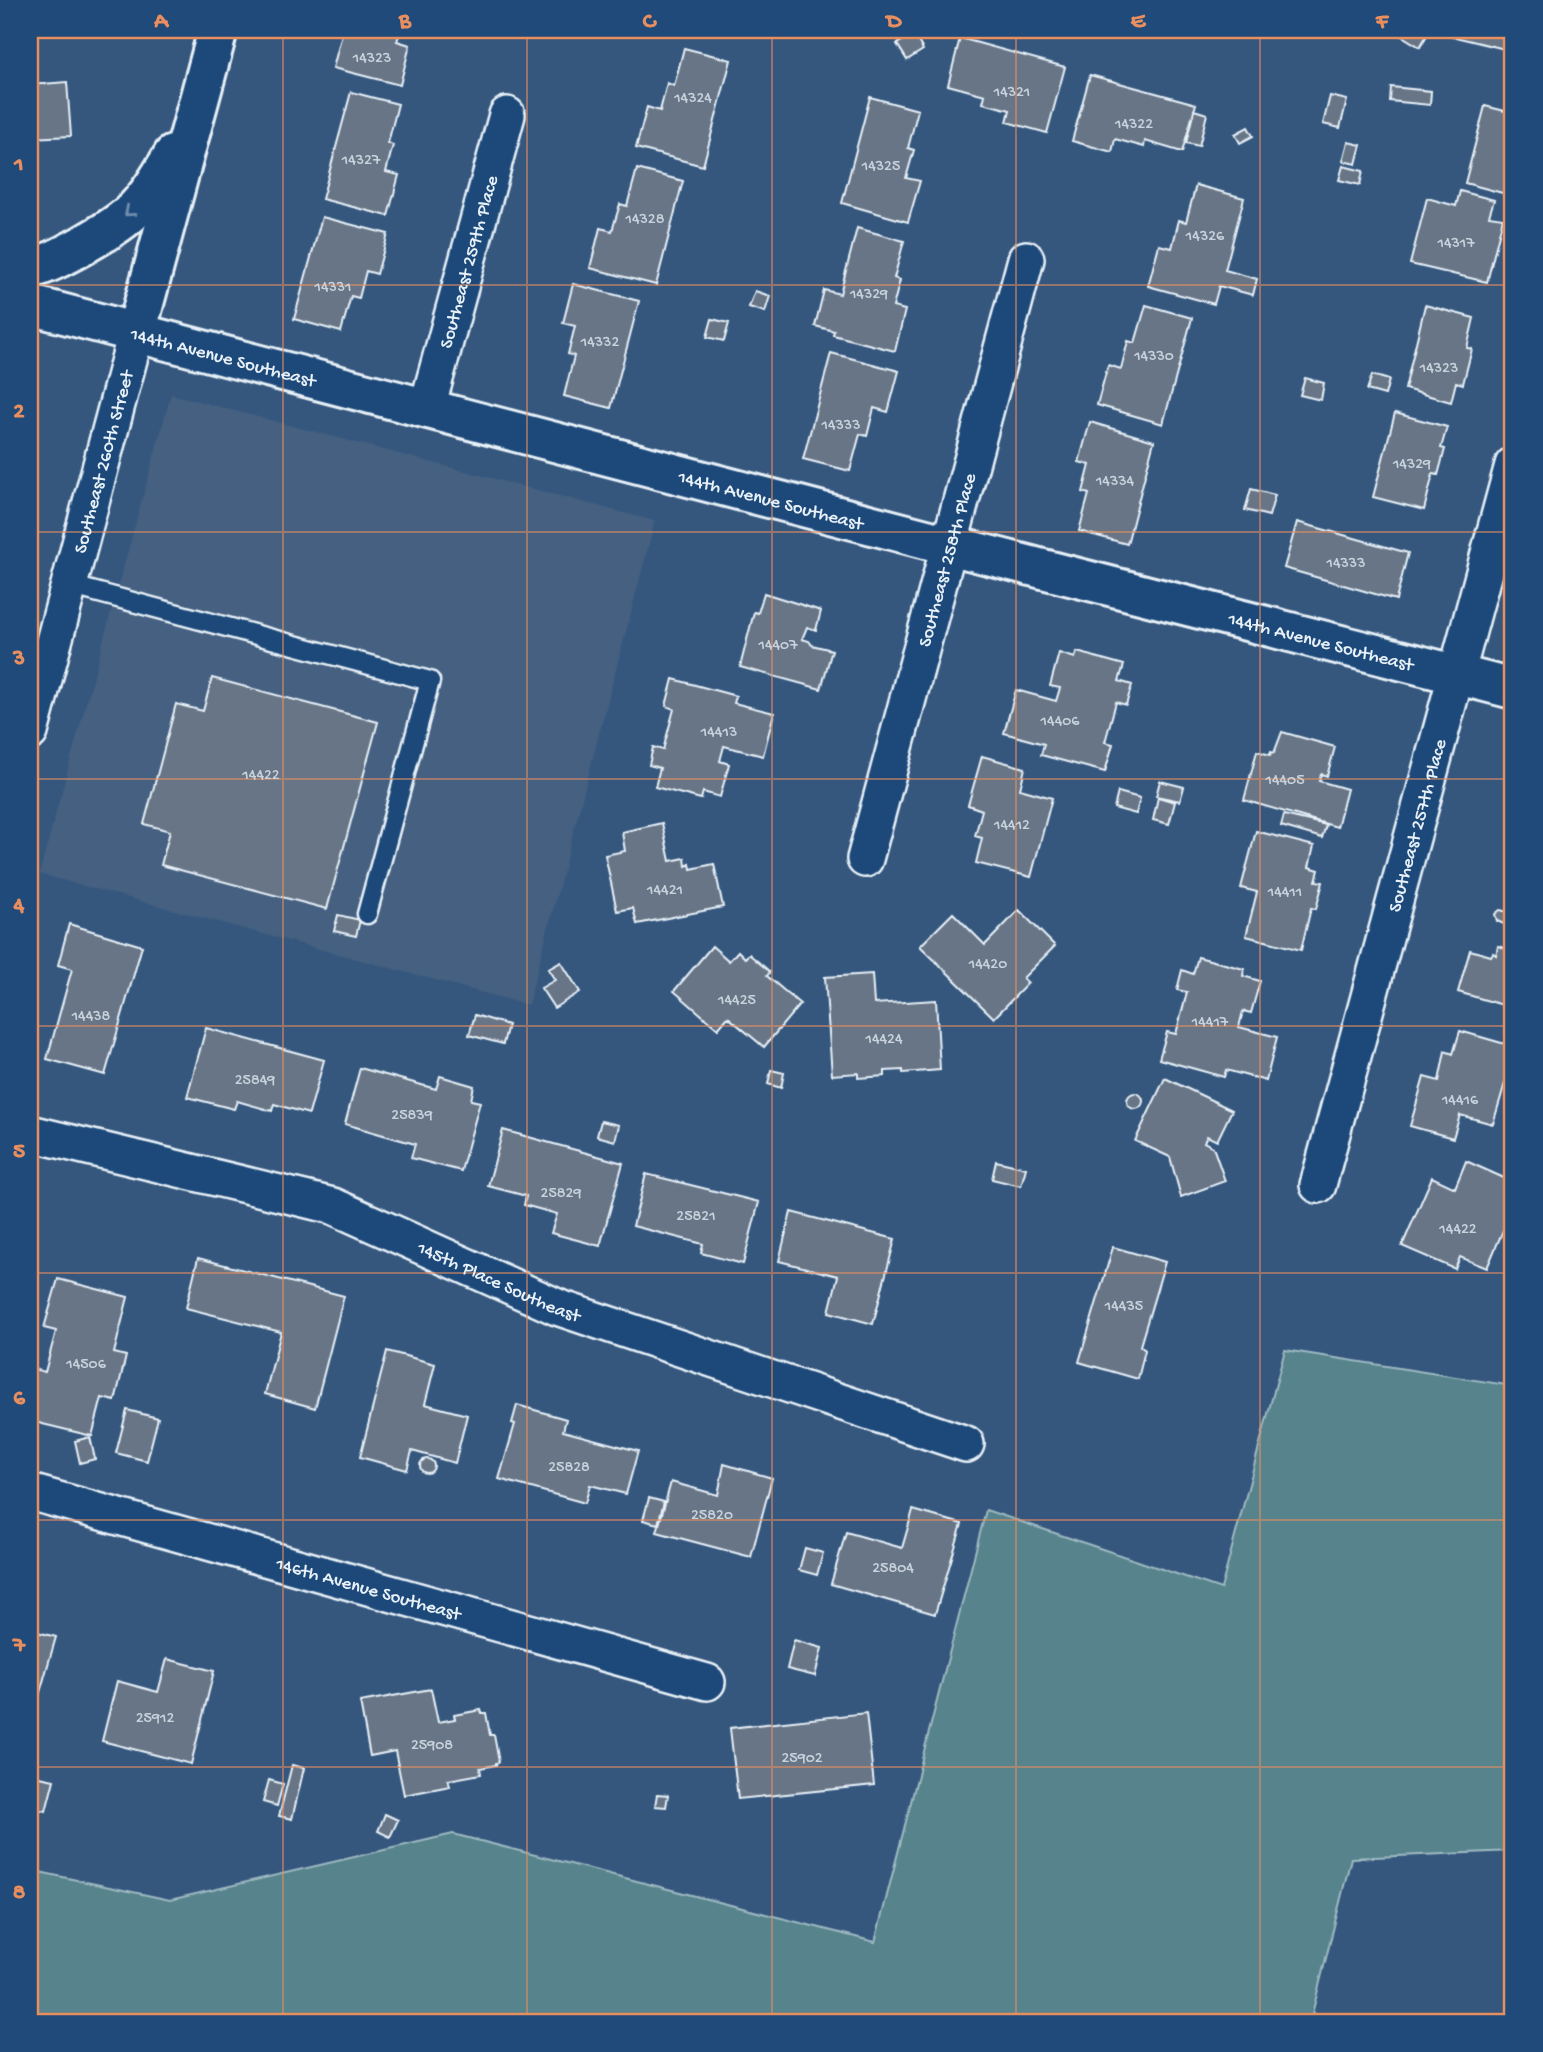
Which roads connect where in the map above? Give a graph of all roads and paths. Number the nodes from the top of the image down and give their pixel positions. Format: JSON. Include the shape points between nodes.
{"nodes":[{"id":1,"x":218,"y":30,"type":"edge"},
{"id":2,"x":195,"y":116,"type":"junction"},
{"id":3,"x":507,"y":116,"type":"dead end"},
{"id":4,"x":1026,"y":259,"type":"dead end"},
{"id":5,"x":30,"y":268,"type":"edge"},
{"id":6,"x":30,"y":305,"type":"edge"},
{"id":7,"x":136,"y":333,"type":"junction"},
{"id":8,"x":426,"y":408,"type":"junction"},
{"id":9,"x":1513,"y":465,"type":"edge"},
{"id":10,"x":949,"y":545,"type":"junction"},
{"id":11,"x":69,"y":585,"type":"junction"},
{"id":12,"x":1455,"y":673,"type":"junction"},
{"id":13,"x":1513,"y":689,"type":"edge"},
{"id":14,"x":30,"y":732,"type":"edge"},
{"id":15,"x":865,"y":859,"type":"dead end"},
{"id":16,"x":367,"y":914,"type":"dead end"},
{"id":17,"x":30,"y":1133,"type":"edge"},
{"id":18,"x":1318,"y":1185,"type":"dead end"},
{"id":19,"x":966,"y":1444,"type":"dead end"},
{"id":20,"x":30,"y":1492,"type":"edge"},
{"id":21,"x":708,"y":1682,"type":"dead end"}],
"edges":[{"from":1,"to":2,"type":"street","name":"Southeast 260th Street"},
{"from":2,"to":5,"type":"street","one_way":true,"via":[[156,184],[131,213],[71,251]]},
{"from":2,"to":7,"type":"street","name":"Southeast 260th Street"},
{"from":3,"to":8,"type":"street","name":"Southeast 259th Place"},
{"from":4,"to":10,"type":"street","name":"Southeast 258th Place"},
{"from":6,"to":7,"type":"street","name":"144th Avenue Southeast"},
{"from":7,"to":8,"type":"street","name":"144th Avenue Southeast"},
{"from":7,"to":11,"type":"street","name":"Southeast 260th Street"},
{"from":8,"to":10,"type":"street","name":"144th Avenue Southeast"},
{"from":9,"to":12,"type":"street","name":"Southeast 257th Place"},
{"from":10,"to":12,"type":"street","name":"144th Avenue Southeast"},
{"from":10,"to":15,"type":"street","name":"Southeast 258th Place"},
{"from":11,"to":14,"type":"street","name":"Southeast 260th Street"},
{"from":11,"to":16,"type":"lane","via":[[430,681]]},
{"from":12,"to":13,"type":"street","name":"144th Avenue Southeast"},
{"from":12,"to":18,"type":"street","name":"Southeast 257th Place"},
{"from":17,"to":19,"type":"street","name":"145th Place Southeast","via":[[333,1206],[557,1307]]},
{"from":20,"to":21,"type":"street","name":"146th Avenue Southeast"}]}
